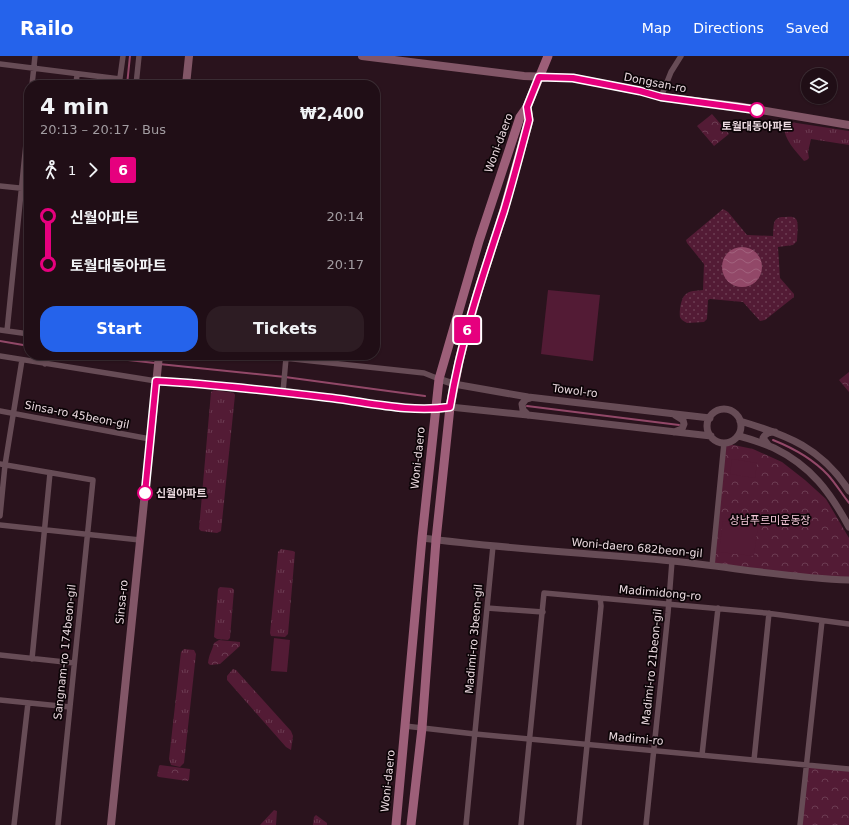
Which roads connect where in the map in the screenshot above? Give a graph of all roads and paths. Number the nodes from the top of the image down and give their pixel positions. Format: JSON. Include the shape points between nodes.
{"nodes":[{"id":1,"x":35,"y":56,"type":"edge"},
{"id":2,"x":123,"y":56,"type":"edge"},
{"id":3,"x":138,"y":56,"type":"edge"},
{"id":4,"x":189,"y":56,"type":"edge"},
{"id":5,"x":362,"y":56,"type":"edge"},
{"id":6,"x":548,"y":56,"type":"edge"},
{"id":7,"x":681,"y":56,"type":"edge"},
{"id":8,"x":0,"y":64,"type":"edge"},
{"id":9,"x":34,"y":68,"type":"junction"},
{"id":10,"x":77,"y":74,"type":"junction"},
{"id":11,"x":539,"y":77,"type":"junction"},
{"id":12,"x":33,"y":80,"type":"edge"},
{"id":13,"x":76,"y":80,"type":"edge"},
{"id":14,"x":109,"y":80,"type":"edge"},
{"id":15,"x":120,"y":80,"type":"edge"},
{"id":16,"x":136,"y":80,"type":"edge"},
{"id":17,"x":187,"y":80,"type":"edge"},
{"id":18,"x":661,"y":97,"type":"junction"},
{"id":19,"x":527,"y":107,"type":"junction"},
{"id":20,"x":849,"y":125,"type":"edge"},
{"id":21,"x":24,"y":160,"type":"edge"},
{"id":22,"x":0,"y":186,"type":"edge"},
{"id":23,"x":21,"y":188,"type":"junction"},
{"id":24,"x":24,"y":188,"type":"edge"},
{"id":25,"x":0,"y":330,"type":"edge"},
{"id":26,"x":7,"y":331,"type":"junction"},
{"id":27,"x":24,"y":333,"type":"edge"},
{"id":28,"x":0,"y":356,"type":"edge"},
{"id":29,"x":22,"y":360,"type":"junction"},
{"id":30,"x":45,"y":360,"type":"edge"},
{"id":31,"x":158,"y":360,"type":"edge"},
{"id":32,"x":286,"y":360,"type":"edge"},
{"id":33,"x":304,"y":360,"type":"edge"},
{"id":34,"x":439,"y":379,"type":"junction"},
{"id":35,"x":156,"y":381,"type":"junction"},
{"id":36,"x":454,"y":384,"type":"junction"},
{"id":37,"x":283,"y":392,"type":"junction"},
{"id":38,"x":532,"y":397,"type":"junction"},
{"id":39,"x":450,"y":407,"type":"junction"},
{"id":40,"x":436,"y":409,"type":"junction"},
{"id":41,"x":0,"y":411,"type":"edge"},
{"id":42,"x":13,"y":413,"type":"junction"},
{"id":43,"x":528,"y":414,"type":"junction"},
{"id":44,"x":674,"y":414,"type":"junction"},
{"id":45,"x":710,"y":418,"type":"junction"},
{"id":46,"x":740,"y":421,"type":"junction"},
{"id":47,"x":674,"y":432,"type":"junction"},
{"id":48,"x":775,"y":432,"type":"junction"},
{"id":49,"x":711,"y":436,"type":"junction"},
{"id":50,"x":739,"y":436,"type":"junction"},
{"id":51,"x":150,"y":439,"type":"junction"},
{"id":52,"x":724,"y":443,"type":"junction"},
{"id":53,"x":769,"y":446,"type":"junction"},
{"id":54,"x":2,"y":465,"type":"edge"},
{"id":55,"x":50,"y":473,"type":"junction"},
{"id":56,"x":849,"y":491,"type":"edge"},
{"id":57,"x":0,"y":516,"type":"edge"},
{"id":58,"x":0,"y":525,"type":"edge"},
{"id":59,"x":849,"y":527,"type":"edge"},
{"id":60,"x":44,"y":530,"type":"junction"},
{"id":61,"x":87,"y":534,"type":"junction"},
{"id":62,"x":422,"y":538,"type":"junction"},
{"id":63,"x":140,"y":540,"type":"junction"},
{"id":64,"x":436,"y":540,"type":"junction"},
{"id":65,"x":493,"y":546,"type":"junction"},
{"id":66,"x":672,"y":561,"type":"junction"},
{"id":67,"x":712,"y":566,"type":"junction"},
{"id":68,"x":849,"y":580,"type":"edge"},
{"id":69,"x":600,"y":598,"type":"junction"},
{"id":70,"x":669,"y":605,"type":"junction"},
{"id":71,"x":487,"y":608,"type":"junction"},
{"id":72,"x":718,"y":608,"type":"junction"},
{"id":73,"x":543,"y":612,"type":"junction"},
{"id":74,"x":770,"y":613,"type":"junction"},
{"id":75,"x":822,"y":621,"type":"junction"},
{"id":76,"x":849,"y":624,"type":"edge"},
{"id":77,"x":0,"y":655,"type":"edge"},
{"id":78,"x":32,"y":659,"type":"junction"},
{"id":79,"x":74,"y":663,"type":"junction"},
{"id":80,"x":0,"y":700,"type":"edge"},
{"id":81,"x":28,"y":703,"type":"junction"},
{"id":82,"x":70,"y":707,"type":"junction"},
{"id":83,"x":405,"y":726,"type":"junction"},
{"id":84,"x":422,"y":728,"type":"junction"},
{"id":85,"x":475,"y":734,"type":"junction"},
{"id":86,"x":530,"y":739,"type":"junction"},
{"id":87,"x":588,"y":745,"type":"junction"},
{"id":88,"x":653,"y":751,"type":"junction"},
{"id":89,"x":702,"y":755,"type":"junction"},
{"id":90,"x":754,"y":760,"type":"junction"},
{"id":91,"x":807,"y":765,"type":"junction"},
{"id":92,"x":849,"y":769,"type":"edge"},
{"id":93,"x":14,"y":825,"type":"edge"},
{"id":94,"x":58,"y":825,"type":"edge"},
{"id":95,"x":111,"y":825,"type":"edge"},
{"id":96,"x":396,"y":825,"type":"edge"},
{"id":97,"x":411,"y":825,"type":"edge"},
{"id":98,"x":466,"y":825,"type":"edge"},
{"id":99,"x":521,"y":825,"type":"edge"},
{"id":100,"x":579,"y":825,"type":"edge"},
{"id":101,"x":646,"y":825,"type":"edge"},
{"id":102,"x":800,"y":825,"type":"edge"}],
"edges":[{"from":1,"to":9,"type":"street"},
{"from":2,"to":15,"type":"street"},
{"from":3,"to":16,"type":"street"},
{"from":4,"to":17,"type":"main road"},
{"from":5,"to":11,"type":"main road","name":"Dongsan-ro"},
{"from":6,"to":11,"type":"main road","name":"Woni-daero"},
{"from":7,"to":18,"type":"street"},
{"from":8,"to":9,"type":"street"},
{"from":9,"to":10,"type":"street"},
{"from":9,"to":12,"type":"street"},
{"from":10,"to":13,"type":"street"},
{"from":10,"to":14,"type":"street"},
{"from":11,"to":18,"type":"main road","name":"Dongsan-ro","via":[[573,78]]},
{"from":11,"to":19,"type":"main road","name":"Woni-daero"},
{"from":18,"to":20,"type":"main road","name":"Dongsan-ro","via":[[737,106]]},
{"from":19,"to":34,"type":"main road","name":"Woni-daero","via":[[520,117],[500,176]]},
{"from":19,"to":36,"type":"main road","name":"Woni-daero","via":[[529,120],[478,291]]},
{"from":21,"to":23,"type":"street"},
{"from":22,"to":23,"type":"street"},
{"from":23,"to":24,"type":"street"},
{"from":23,"to":26,"type":"street"},
{"from":25,"to":26,"type":"street"},
{"from":26,"to":27,"type":"street"},
{"from":28,"to":29,"type":"street"},
{"from":29,"to":30,"type":"street"},
{"from":29,"to":42,"type":"street"},
{"from":30,"to":35,"type":"street"},
{"from":31,"to":35,"type":"main road","name":"Sinsa-ro"},
{"from":32,"to":37,"type":"street"},
{"from":33,"to":34,"type":"street","via":[[424,373]]},
{"from":34,"to":36,"type":"street","name":"Towol-ro"},
{"from":34,"to":40,"type":"main road","name":"Woni-daero"},
{"from":35,"to":37,"type":"street"},
{"from":35,"to":51,"type":"main road","name":"Sinsa-ro"},
{"from":36,"to":38,"type":"street","name":"Towol-ro"},
{"from":36,"to":39,"type":"main road","name":"Woni-daero"},
{"from":37,"to":40,"type":"street"},
{"from":38,"to":43,"type":"street","via":[[522,404],[523,410]]},
{"from":38,"to":44,"type":"street","name":"Towol-ro"},
{"from":39,"to":40,"type":"street"},
{"from":39,"to":43,"type":"street"},
{"from":39,"to":64,"type":"main road","name":"Woni-daero"},
{"from":40,"to":62,"type":"main road","name":"Woni-daero"},
{"from":41,"to":42,"type":"street","name":"Sinsa-ro 45beon-gil"},
{"from":42,"to":51,"type":"street","name":"Sinsa-ro 45beon-gil"},
{"from":42,"to":54,"type":"street"},
{"from":43,"to":47,"type":"street"},
{"from":44,"to":45,"type":"street","name":"Towol-ro"},
{"from":44,"to":47,"type":"street","via":[[683,420],[684,424],[682,429]]},
{"from":45,"to":46,"type":"street","via":[[716,412],[727,410],[736,414]]},
{"from":45,"to":49,"type":"street","via":[[708,431]]},
{"from":46,"to":48,"type":"street"},
{"from":46,"to":50,"type":"street"},
{"from":47,"to":49,"type":"street"},
{"from":48,"to":53,"type":"street","via":[[767,433],[763,438]]},
{"from":48,"to":56,"type":"street","via":[[817,455],[836,473]]},
{"from":49,"to":52,"type":"street"},
{"from":50,"to":52,"type":"street","via":[[734,441]]},
{"from":50,"to":53,"type":"street"},
{"from":51,"to":63,"type":"main road","name":"Sinsa-ro"},
{"from":52,"to":67,"type":"street"},
{"from":53,"to":59,"type":"street","via":[[815,477],[833,499]]},
{"from":54,"to":55,"type":"street"},
{"from":54,"to":57,"type":"street"},
{"from":55,"to":60,"type":"street"},
{"from":55,"to":61,"type":"street","name":"Sangnam-ro 174beon-gil","via":[[93,480]]},
{"from":58,"to":60,"type":"street"},
{"from":60,"to":61,"type":"street"},
{"from":60,"to":78,"type":"street"},
{"from":61,"to":63,"type":"street"},
{"from":61,"to":79,"type":"street","name":"Sangnam-ro 174beon-gil"},
{"from":62,"to":64,"type":"street","name":"Woni-daero 682beon-gil"},
{"from":62,"to":83,"type":"main road","name":"Woni-daero"},
{"from":63,"to":95,"type":"main road","name":"Sinsa-ro"},
{"from":64,"to":65,"type":"street","name":"Woni-daero 682beon-gil"},
{"from":64,"to":84,"type":"main road","name":"Woni-daero"},
{"from":65,"to":66,"type":"street","name":"Woni-daero 682beon-gil"},
{"from":65,"to":71,"type":"street","name":"Madimi-ro 3beon-gil"},
{"from":66,"to":67,"type":"street","name":"Woni-daero 682beon-gil"},
{"from":66,"to":70,"type":"street","name":"Madimi-ro 21beon-gil"},
{"from":67,"to":68,"type":"street","name":"Woni-daero 682beon-gil","via":[[815,579]]},
{"from":69,"to":70,"type":"street","name":"Madimidong-ro"},
{"from":69,"to":73,"type":"street","name":"Madimidong-ro","via":[[544,593]]},
{"from":69,"to":87,"type":"street"},
{"from":70,"to":72,"type":"street","name":"Madimidong-ro"},
{"from":70,"to":88,"type":"street","name":"Madimi-ro 21beon-gil"},
{"from":71,"to":73,"type":"street"},
{"from":71,"to":85,"type":"street","name":"Madimi-ro 3beon-gil"},
{"from":72,"to":74,"type":"street","name":"Madimidong-ro"},
{"from":72,"to":89,"type":"street"},
{"from":73,"to":86,"type":"street"},
{"from":74,"to":75,"type":"street","name":"Madimidong-ro"},
{"from":74,"to":90,"type":"street"},
{"from":75,"to":76,"type":"street","name":"Madimidong-ro"},
{"from":75,"to":91,"type":"street"},
{"from":77,"to":78,"type":"street"},
{"from":78,"to":79,"type":"street"},
{"from":79,"to":82,"type":"street","name":"Sangnam-ro 174beon-gil"},
{"from":80,"to":81,"type":"street"},
{"from":81,"to":82,"type":"street"},
{"from":81,"to":93,"type":"street"},
{"from":82,"to":94,"type":"street","name":"Sangnam-ro 174beon-gil"},
{"from":83,"to":84,"type":"street","name":"Madimi-ro"},
{"from":83,"to":96,"type":"main road","name":"Woni-daero"},
{"from":84,"to":85,"type":"street","name":"Madimi-ro"},
{"from":84,"to":97,"type":"main road","name":"Woni-daero"},
{"from":85,"to":86,"type":"street","name":"Madimi-ro"},
{"from":85,"to":98,"type":"street","name":"Madimi-ro 3beon-gil"},
{"from":86,"to":87,"type":"street","name":"Madimi-ro"},
{"from":86,"to":99,"type":"street"},
{"from":87,"to":88,"type":"street","name":"Madimi-ro"},
{"from":87,"to":100,"type":"street"},
{"from":88,"to":89,"type":"street","name":"Madimi-ro"},
{"from":88,"to":101,"type":"street","name":"Madimi-ro 21beon-gil"},
{"from":89,"to":90,"type":"street","name":"Madimi-ro"},
{"from":90,"to":91,"type":"street","name":"Madimi-ro"},
{"from":91,"to":92,"type":"street","name":"Madimi-ro"},
{"from":91,"to":102,"type":"street"}]}
